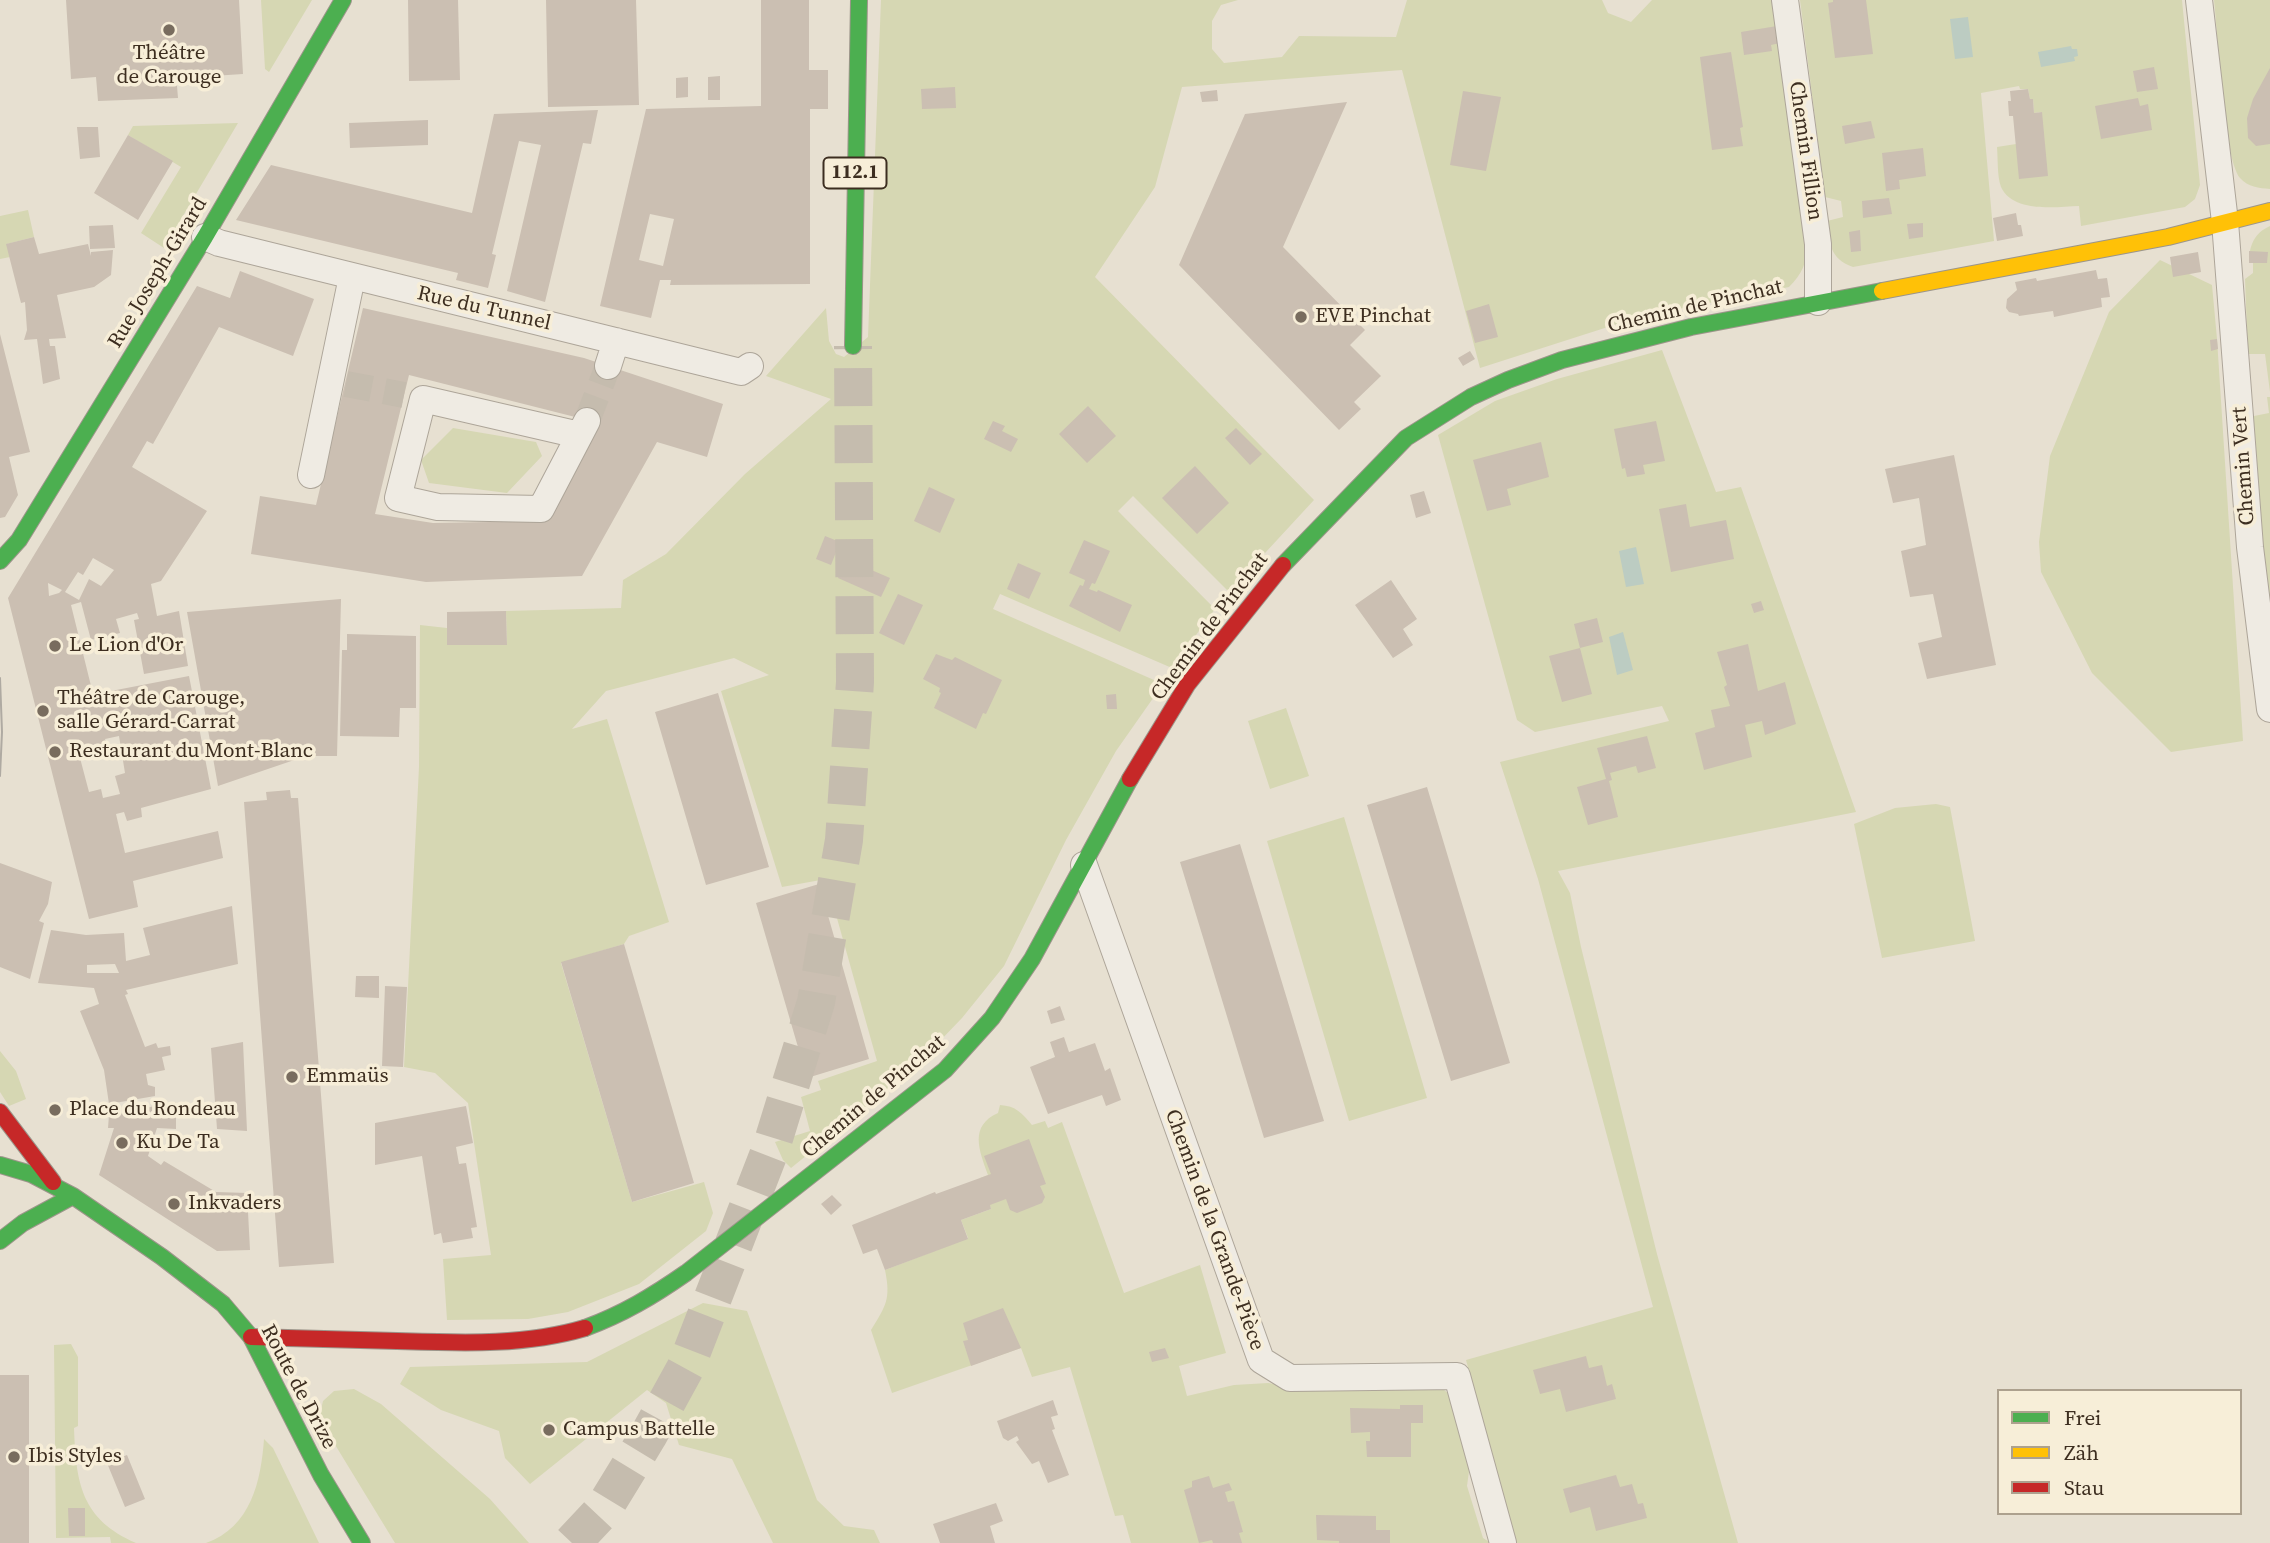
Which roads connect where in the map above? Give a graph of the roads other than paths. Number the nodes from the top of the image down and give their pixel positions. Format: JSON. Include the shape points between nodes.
{"nodes":[{"id":1,"x":343,"y":0,"type":"edge"},
{"id":2,"x":859,"y":0,"type":"edge"},
{"id":3,"x":1785,"y":0,"type":"edge"},
{"id":4,"x":2199,"y":0,"type":"edge"},
{"id":5,"x":2270,"y":211,"type":"edge"},
{"id":6,"x":2225,"y":222,"type":"junction"},
{"id":7,"x":205,"y":237,"type":"junction"},
{"id":8,"x":352,"y":277,"type":"junction"},
{"id":9,"x":1818,"y":302,"type":"junction"},
{"id":10,"x":616,"y":341,"type":"junction"},
{"id":11,"x":853,"y":346,"type":"tunnel mouth"},
{"id":12,"x":608,"y":366,"type":"tunnel mouth"},
{"id":13,"x":750,"y":366,"type":"dead end"},
{"id":14,"x":413,"y":397,"type":"joint"},
{"id":15,"x":311,"y":475,"type":"dead end"},
{"id":16,"x":0,"y":561,"type":"edge"},
{"id":17,"x":2270,"y":709,"type":"edge"},
{"id":18,"x":1084,"y":865,"type":"junction"},
{"id":19,"x":0,"y":1112,"type":"edge"},
{"id":20,"x":0,"y":1165,"type":"edge"},
{"id":21,"x":55,"y":1185,"type":"junction"},
{"id":22,"x":74,"y":1196,"type":"junction"},
{"id":23,"x":0,"y":1241,"type":"edge"},
{"id":24,"x":251,"y":1337,"type":"junction"},
{"id":25,"x":362,"y":1543,"type":"edge"},
{"id":26,"x":1503,"y":1543,"type":"edge"}],
"edges":[{"from":1,"to":7,"type":"street","name":"Rue Joseph-Girard"},
{"from":2,"to":11,"type":"street","number":"112.1"},
{"from":3,"to":9,"type":"street","name":"Chemin Fillion","via":[[1818,244]]},
{"from":4,"to":6,"type":"street","name":"Chemin Vert"},
{"from":5,"to":6,"type":"street","name":"Chemin de Pinchat"},
{"from":6,"to":9,"type":"street","name":"Chemin de Pinchat"},
{"from":6,"to":17,"type":"street","name":"Chemin Vert","via":[[2250,547]]},
{"from":7,"to":8,"type":"street","name":"Rue du Tunnel"},
{"from":7,"to":16,"type":"street","name":"Rue Joseph-Girard","via":[[19,540]]},
{"from":8,"to":10,"type":"street","name":"Rue du Tunnel"},
{"from":8,"to":15,"type":"street","via":[[339,382]]},
{"from":9,"to":18,"type":"street","name":"Chemin de Pinchat","via":[[1691,327],[1562,360],[1471,397],[1406,438],[1280,568],[1187,685]]},
{"from":10,"to":12,"type":"street"},
{"from":10,"to":13,"type":"street","name":"Rue du Tunnel","via":[[741,372]]},
{"from":14,"to":14,"type":"street","via":[[398,498],[438,507],[541,509],[583,428]]},
{"from":18,"to":24,"type":"street","name":"Chemin de Pinchat","via":[[1032,959],[992,1018],[945,1070],[686,1273],[628,1311],[583,1329],[510,1341]]},
{"from":18,"to":26,"type":"street","name":"Chemin de la Grande-Pièce","via":[[1261,1360],[1290,1378],[1457,1376]]},
{"from":19,"to":21,"type":"street"},
{"from":20,"to":21,"type":"street"},
{"from":21,"to":22,"type":"street"},
{"from":22,"to":23,"type":"street"},
{"from":22,"to":24,"type":"street","name":"Route de Drize","via":[[211,1293]]},
{"from":24,"to":25,"type":"street","name":"Route de Drize","via":[[325,1483]]}]}
